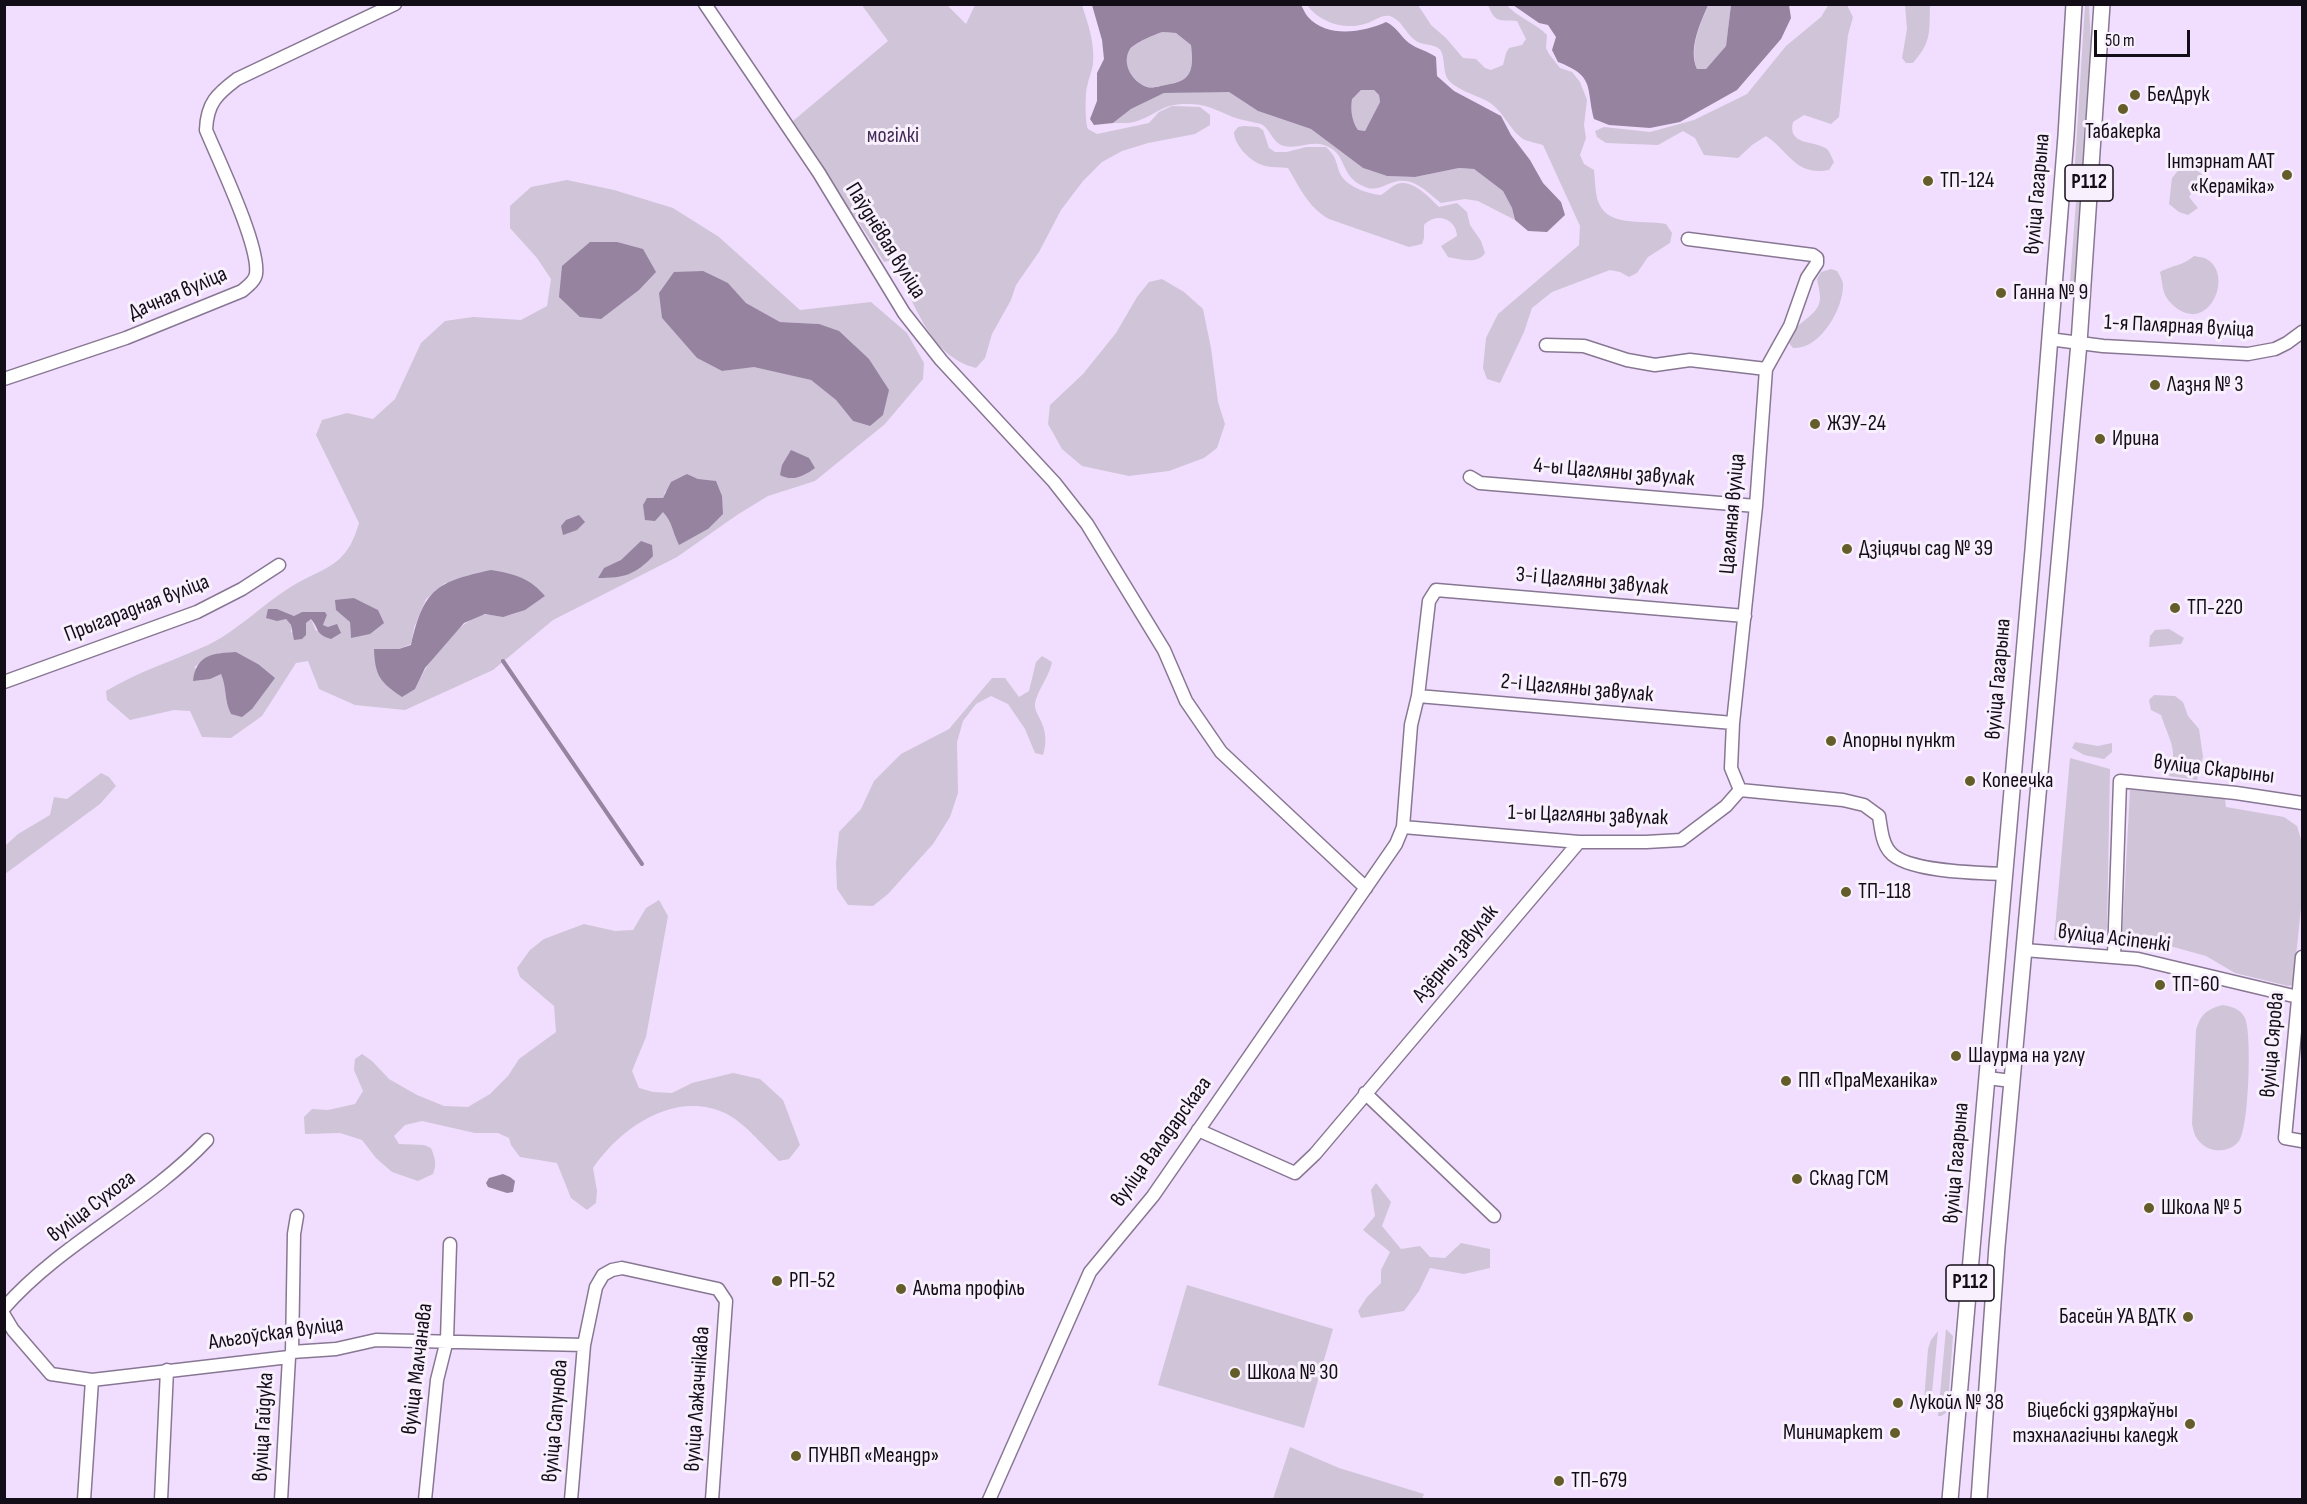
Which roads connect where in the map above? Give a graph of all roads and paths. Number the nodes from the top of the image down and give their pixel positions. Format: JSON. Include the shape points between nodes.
{"nodes":[{"id":1,"x":395,"y":4,"type":"edge"},
{"id":2,"x":705,"y":4,"type":"edge"},
{"id":3,"x":2074,"y":4,"type":"edge"},
{"id":4,"x":2102,"y":4,"type":"edge"},
{"id":5,"x":1688,"y":239,"type":"dead end"},
{"id":6,"x":2302,"y":332,"type":"edge"},
{"id":7,"x":2049,"y":339,"type":"junction"},
{"id":8,"x":2079,"y":343,"type":"junction"},
{"id":9,"x":1546,"y":345,"type":"dead end"},
{"id":10,"x":1766,"y":369,"type":"junction"},
{"id":11,"x":4,"y":379,"type":"edge"},
{"id":12,"x":1470,"y":477,"type":"dead end"},
{"id":13,"x":1756,"y":506,"type":"junction"},
{"id":14,"x":279,"y":565,"type":"dead end"},
{"id":15,"x":1744,"y":616,"type":"junction"},
{"id":16,"x":4,"y":682,"type":"edge"},
{"id":17,"x":1418,"y":696,"type":"junction"},
{"id":18,"x":2019,"y":713,"type":"junction"},
{"id":19,"x":2046,"y":715,"type":"junction"},
{"id":20,"x":1733,"y":723,"type":"junction"},
{"id":21,"x":1740,"y":790,"type":"junction"},
{"id":22,"x":2302,"y":802,"type":"edge"},
{"id":23,"x":1403,"y":827,"type":"junction"},
{"id":24,"x":1579,"y":842,"type":"junction"},
{"id":25,"x":2004,"y":874,"type":"junction"},
{"id":26,"x":1366,"y":888,"type":"junction"},
{"id":27,"x":2024,"y":950,"type":"junction"},
{"id":28,"x":2114,"y":956,"type":"junction"},
{"id":29,"x":2302,"y":957,"type":"edge"},
{"id":30,"x":2300,"y":998,"type":"edge"},
{"id":31,"x":1987,"y":1078,"type":"junction"},
{"id":32,"x":2012,"y":1081,"type":"junction"},
{"id":33,"x":1365,"y":1093,"type":"junction"},
{"id":34,"x":1197,"y":1130,"type":"junction"},
{"id":35,"x":207,"y":1140,"type":"dead end"},
{"id":36,"x":2302,"y":1141,"type":"edge"},
{"id":37,"x":297,"y":1216,"type":"dead end"},
{"id":38,"x":1494,"y":1216,"type":"dead end"},
{"id":39,"x":450,"y":1244,"type":"dead end"},
{"id":40,"x":726,"y":1301,"type":"joint"},
{"id":41,"x":4,"y":1308,"type":"edge"},
{"id":42,"x":4,"y":1315,"type":"edge"},
{"id":43,"x":447,"y":1340,"type":"junction"},
{"id":44,"x":584,"y":1345,"type":"junction"},
{"id":45,"x":290,"y":1354,"type":"junction"},
{"id":46,"x":168,"y":1370,"type":"junction"},
{"id":47,"x":92,"y":1380,"type":"junction"},
{"id":48,"x":84,"y":1500,"type":"edge"},
{"id":49,"x":161,"y":1500,"type":"edge"},
{"id":50,"x":281,"y":1500,"type":"edge"},
{"id":51,"x":425,"y":1500,"type":"edge"},
{"id":52,"x":571,"y":1500,"type":"edge"},
{"id":53,"x":712,"y":1500,"type":"edge"},
{"id":54,"x":989,"y":1500,"type":"edge"},
{"id":55,"x":1950,"y":1500,"type":"edge"},
{"id":56,"x":1979,"y":1500,"type":"edge"}],
"edges":[{"from":1,"to":11,"type":"street","name":"Дачная вуліца","via":[[237,79],[212,101],[206,130],[249,237],[256,274],[252,283],[242,291],[126,338]]},
{"from":2,"to":26,"type":"street","name":"Паўднёвая вуліца","via":[[819,173],[904,313],[1087,524],[1164,650],[1186,701],[1221,752]]},
{"from":3,"to":7,"type":"main road","name":"вуліца Гагарына","number":"Р112"},
{"from":4,"to":8,"type":"main road","number":"Р112"},
{"from":5,"to":10,"type":"street","name":"Цагляная вуліца","via":[[1817,258],[1790,326]]},
{"from":6,"to":8,"type":"street","name":"1-я Палярная вуліца","via":[[2275,349],[2248,354]]},
{"from":7,"to":8,"type":"street","name":"1-я Палярная вуліца"},
{"from":7,"to":18,"type":"main road","name":"вуліца Гагарына","number":"Р112"},
{"from":8,"to":19,"type":"main road","number":"Р112"},
{"from":9,"to":10,"type":"street","via":[[1584,346],[1654,364],[1690,360]]},
{"from":10,"to":13,"type":"street","name":"Цагляная вуліца"},
{"from":12,"to":13,"type":"street","name":"4-ы Цагляны завулак","via":[[1480,483]]},
{"from":13,"to":15,"type":"street","name":"Цагляная вуліца"},
{"from":14,"to":16,"type":"street","name":"Прыгарадная вуліца","via":[[197,612]]},
{"from":15,"to":17,"type":"street","name":"3-і Цагляны завулак","via":[[1436,590],[1429,601]]},
{"from":15,"to":20,"type":"street","name":"Цагляная вуліца"},
{"from":17,"to":20,"type":"street","name":"2-і Цагляны завулак"},
{"from":17,"to":23,"type":"street","via":[[1411,725]]},
{"from":18,"to":19,"type":"main road"},
{"from":18,"to":25,"type":"main road","name":"вуліца Гагарына","number":"Р112"},
{"from":19,"to":27,"type":"main road","number":"Р112"},
{"from":20,"to":21,"type":"street","name":"Цагляная вуліца","via":[[1731,768]]},
{"from":21,"to":24,"type":"street","name":"1-ы Цагляны завулак","via":[[1726,806],[1681,840]]},
{"from":21,"to":25,"type":"street","via":[[1864,805],[1879,816],[1889,852],[1899,861],[1914,866]]},
{"from":22,"to":28,"type":"street","name":"вуліца Скарыны","via":[[2120,781]]},
{"from":23,"to":24,"type":"street","name":"1-ы Цагляны завулак"},
{"from":23,"to":26,"type":"street","name":"вуліца Валадарскага"},
{"from":24,"to":33,"type":"street","name":"Азёрны завулак"},
{"from":25,"to":31,"type":"main road","name":"вуліца Гагарына","number":"Р112"},
{"from":26,"to":34,"type":"street","name":"вуліца Валадарскага"},
{"from":27,"to":28,"type":"street","name":"вуліца Асіпенкі"},
{"from":27,"to":32,"type":"main road","number":"Р112"},
{"from":28,"to":30,"type":"street","name":"вуліца Асіпенкі"},
{"from":29,"to":30,"type":"street","name":"вуліца Сярова"},
{"from":30,"to":36,"type":"street","name":"вуліца Сярова","via":[[2285,1138]]},
{"from":31,"to":32,"type":"street"},
{"from":31,"to":55,"type":"main road","name":"вуліца Гагарына","number":"Р112"},
{"from":32,"to":56,"type":"main road","number":"Р112"},
{"from":33,"to":34,"type":"street","name":"Азёрны завулак","via":[[1315,1155],[1295,1173]]},
{"from":33,"to":38,"type":"street"},
{"from":34,"to":54,"type":"street","name":"вуліца Валадарскага","via":[[1153,1196],[1090,1272]]},
{"from":35,"to":41,"type":"street","name":"вуліца Сухога","via":[[193,1156],[115,1218],[52,1263]]},
{"from":37,"to":45,"type":"street","name":"вуліца Гайдука"},
{"from":39,"to":43,"type":"street","name":"вуліца Малчанава"},
{"from":40,"to":44,"type":"street","name":"вуліца Сапунова","via":[[718,1290],[622,1268],[612,1270],[603,1275],[596,1287]]},
{"from":40,"to":53,"type":"street","name":"вуліца Лажачнікава"},
{"from":42,"to":47,"type":"street","name":"Альгоўская вуліца","via":[[51,1374]]},
{"from":43,"to":44,"type":"street","name":"Альгоўская вуліца"},
{"from":43,"to":45,"type":"street","name":"Альгоўская вуліца","via":[[376,1340]]},
{"from":43,"to":51,"type":"street","name":"вуліца Малчанава","via":[[437,1380]]},
{"from":44,"to":52,"type":"street","name":"вуліца Сапунова"},
{"from":45,"to":46,"type":"street","name":"Альгоўская вуліца"},
{"from":45,"to":50,"type":"street","name":"вуліца Гайдука"},
{"from":46,"to":47,"type":"street","name":"Альгоўская вуліца"},
{"from":46,"to":49,"type":"street"},
{"from":47,"to":48,"type":"street"}]}
